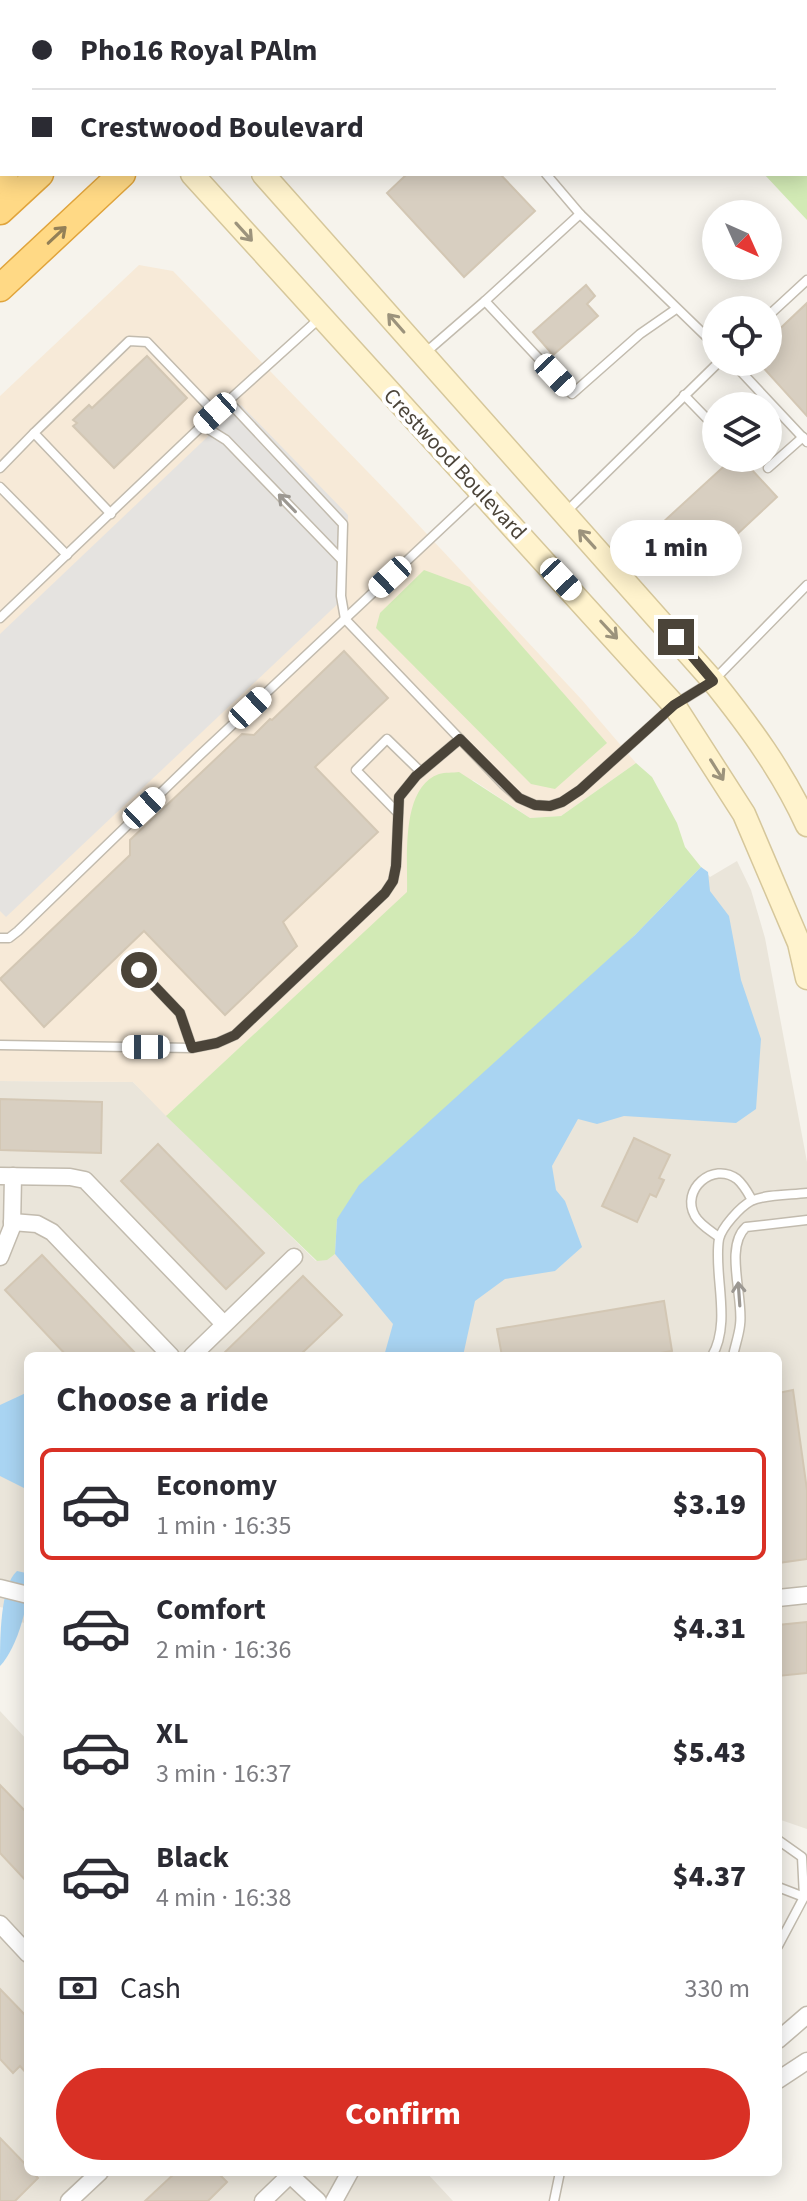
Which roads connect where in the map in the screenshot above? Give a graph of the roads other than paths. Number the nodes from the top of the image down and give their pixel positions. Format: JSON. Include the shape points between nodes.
{"nodes":[{"id":1,"x":38,"y":176,"type":"edge"},
{"id":2,"x":120,"y":176,"type":"edge"},
{"id":3,"x":194,"y":176,"type":"edge"},
{"id":4,"x":265,"y":176,"type":"edge"},
{"id":5,"x":548,"y":176,"type":"edge"},
{"id":6,"x":0,"y":211,"type":"edge"},
{"id":7,"x":580,"y":214,"type":"junction"},
{"id":8,"x":807,"y":280,"type":"edge"},
{"id":9,"x":0,"y":288,"type":"edge"},
{"id":10,"x":485,"y":301,"type":"junction"},
{"id":11,"x":782,"y":303,"type":"edge"},
{"id":12,"x":676,"y":309,"type":"junction"},
{"id":13,"x":321,"y":317,"type":"junction"},
{"id":14,"x":702,"y":333,"type":"edge"},
{"id":15,"x":423,"y":354,"type":"junction"},
{"id":16,"x":704,"y":376,"type":"edge"},
{"id":17,"x":745,"y":376,"type":"edge"},
{"id":18,"x":684,"y":395,"type":"junction"},
{"id":19,"x":228,"y":401,"type":"junction"},
{"id":20,"x":215,"y":413,"type":"junction"},
{"id":21,"x":702,"y":414,"type":"edge"},
{"id":22,"x":202,"y":425,"type":"junction"},
{"id":23,"x":34,"y":433,"type":"junction"},
{"id":24,"x":805,"y":440,"type":"edge"},
{"id":25,"x":782,"y":457,"type":"edge"},
{"id":26,"x":0,"y":468,"type":"edge"},
{"id":27,"x":0,"y":487,"type":"edge"},
{"id":28,"x":480,"y":492,"type":"junction"},
{"id":29,"x":111,"y":514,"type":"junction"},
{"id":30,"x":565,"y":514,"type":"junction"},
{"id":31,"x":67,"y":555,"type":"junction"},
{"id":32,"x":341,"y":559,"type":"junction"},
{"id":33,"x":807,"y":585,"type":"edge"},
{"id":34,"x":0,"y":618,"type":"edge"},
{"id":35,"x":345,"y":619,"type":"junction"},
{"id":36,"x":713,"y":681,"type":"junction"},
{"id":37,"x":674,"y":705,"type":"junction"},
{"id":38,"x":460,"y":739,"type":"junction"},
{"id":39,"x":421,"y":772,"type":"junction"},
{"id":40,"x":398,"y":813,"type":"junction"},
{"id":41,"x":806,"y":821,"type":"edge"},
{"id":42,"x":0,"y":938,"type":"edge"},
{"id":43,"x":139,"y":970,"type":"dead end"},
{"id":44,"x":807,"y":978,"type":"edge"},
{"id":45,"x":0,"y":1045,"type":"edge"},
{"id":46,"x":192,"y":1048,"type":"junction"},
{"id":47,"x":7,"y":1176,"type":"edge"},
{"id":48,"x":807,"y":1193,"type":"edge"},
{"id":49,"x":752,"y":1200,"type":"junction"},
{"id":50,"x":807,"y":1220,"type":"edge"},
{"id":51,"x":12,"y":1222,"type":"junction"},
{"id":52,"x":719,"y":1237,"type":"junction"},
{"id":53,"x":0,"y":1257,"type":"edge"},
{"id":54,"x":294,"y":1257,"type":"dead end"},
{"id":55,"x":224,"y":1324,"type":"junction"},
{"id":56,"x":720,"y":1326,"type":"junction"},
{"id":57,"x":739,"y":1332,"type":"junction"},
{"id":58,"x":167,"y":1352,"type":"edge"},
{"id":59,"x":196,"y":1352,"type":"edge"},
{"id":60,"x":715,"y":1352,"type":"edge"},
{"id":61,"x":734,"y":1352,"type":"edge"},
{"id":62,"x":0,"y":1588,"type":"edge"},
{"id":63,"x":24,"y":1594,"type":"edge"},
{"id":64,"x":807,"y":1595,"type":"edge"},
{"id":65,"x":782,"y":1598,"type":"edge"},
{"id":66,"x":782,"y":1843,"type":"edge"},
{"id":67,"x":782,"y":1889,"type":"edge"},
{"id":68,"x":804,"y":1897,"type":"junction"},
{"id":69,"x":0,"y":1924,"type":"edge"},
{"id":70,"x":782,"y":1938,"type":"edge"},
{"id":71,"x":24,"y":1950,"type":"edge"},
{"id":72,"x":807,"y":2015,"type":"edge"},
{"id":73,"x":782,"y":2037,"type":"edge"},
{"id":74,"x":807,"y":2061,"type":"edge"},
{"id":75,"x":782,"y":2077,"type":"edge"},
{"id":76,"x":96,"y":2176,"type":"edge"},
{"id":77,"x":289,"y":2176,"type":"edge"},
{"id":78,"x":295,"y":2176,"type":"edge"},
{"id":79,"x":348,"y":2176,"type":"edge"},
{"id":80,"x":559,"y":2176,"type":"edge"},
{"id":81,"x":69,"y":2201,"type":"edge"},
{"id":82,"x":263,"y":2201,"type":"edge"},
{"id":83,"x":318,"y":2201,"type":"edge"},
{"id":84,"x":334,"y":2201,"type":"edge"},
{"id":85,"x":554,"y":2201,"type":"edge"}],
"edges":[{"from":1,"to":6,"type":"highway"},
{"from":9,"to":2,"type":"highway","one_way":true},
{"from":3,"to":13,"type":"main road","name":"Crestwood Boulevard","one_way":true},
{"from":15,"to":4,"type":"main road","one_way":true},
{"from":5,"to":7,"type":"lane"},
{"from":7,"to":10,"type":"lane"},
{"from":7,"to":12,"type":"lane"},
{"from":8,"to":11,"type":"lane"},
{"from":10,"to":12,"type":"lane","via":[[572,394]]},
{"from":10,"to":15,"type":"lane"},
{"from":12,"to":14,"type":"lane"},
{"from":13,"to":19,"type":"lane"},
{"from":13,"to":28,"type":"main road","name":"Crestwood Boulevard"},
{"from":15,"to":30,"type":"main road"},
{"from":16,"to":18,"type":"lane"},
{"from":17,"to":24,"type":"lane"},
{"from":18,"to":21,"type":"lane"},
{"from":18,"to":30,"type":"lane"},
{"from":19,"to":20,"type":"lane"},
{"from":19,"to":32,"type":"lane","via":[[343,524]]},
{"from":20,"to":22,"type":"lane"},
{"from":20,"to":23,"type":"lane","via":[[147,342],[129,341]]},
{"from":22,"to":29,"type":"lane"},
{"from":32,"to":22,"type":"lane","one_way":true,"via":[[226,440]]},
{"from":23,"to":26,"type":"lane"},
{"from":23,"to":29,"type":"lane"},
{"from":24,"to":25,"type":"lane"},
{"from":27,"to":31,"type":"lane"},
{"from":28,"to":35,"type":"lane"},
{"from":28,"to":37,"type":"main road","name":"Crestwood Boulevard","one_way":true},
{"from":29,"to":31,"type":"lane"},
{"from":36,"to":30,"type":"main road","one_way":true},
{"from":31,"to":34,"type":"lane"},
{"from":32,"to":35,"type":"lane"},
{"from":33,"to":36,"type":"lane"},
{"from":35,"to":38,"type":"lane"},
{"from":35,"to":42,"type":"lane","via":[[18,931]]},
{"from":36,"to":37,"type":"lane"},
{"from":36,"to":41,"type":"main road","via":[[757,736]]},
{"from":37,"to":38,"type":"lane","via":[[580,790],[550,806],[519,798]]},
{"from":37,"to":44,"type":"main road","name":"Crestwood Boulevard","one_way":true,"via":[[744,814],[799,943]]},
{"from":38,"to":39,"type":"lane"},
{"from":39,"to":40,"type":"lane","via":[[399,797]]},
{"from":39,"to":40,"type":"lane","via":[[387,739],[356,770]]},
{"from":40,"to":46,"type":"lane","via":[[396,866],[385,893],[235,1035]]},
{"from":43,"to":46,"type":"lane","via":[[180,1013]]},
{"from":45,"to":46,"type":"lane"},
{"from":47,"to":51,"type":"street"},
{"from":47,"to":55,"type":"street","via":[[85,1180]]},
{"from":48,"to":49,"type":"lane"},
{"from":49,"to":52,"type":"lane"},
{"from":49,"to":52,"type":"lane","via":[[729,1175],[719,1173],[697,1184],[692,1197],[696,1218]]},
{"from":57,"to":50,"type":"lane","one_way":true,"via":[[736,1248],[741,1232],[746,1227]]},
{"from":51,"to":53,"type":"street"},
{"from":51,"to":58,"type":"street","via":[[37,1224],[52,1232]]},
{"from":52,"to":56,"type":"lane"},
{"from":54,"to":55,"type":"street"},
{"from":55,"to":59,"type":"street"},
{"from":56,"to":57,"type":"lane"},
{"from":56,"to":60,"type":"lane"},
{"from":57,"to":61,"type":"lane"},
{"from":62,"to":63,"type":"street"},
{"from":64,"to":65,"type":"street"},
{"from":66,"to":68,"type":"lane","via":[[802,1857]]},
{"from":67,"to":68,"type":"lane"},
{"from":68,"to":70,"type":"lane"},
{"from":69,"to":71,"type":"street"},
{"from":72,"to":73,"type":"street"},
{"from":74,"to":75,"type":"street"},
{"from":76,"to":81,"type":"street"},
{"from":77,"to":82,"type":"street"},
{"from":78,"to":83,"type":"street"},
{"from":79,"to":84,"type":"street"},
{"from":80,"to":85,"type":"lane"}]}
